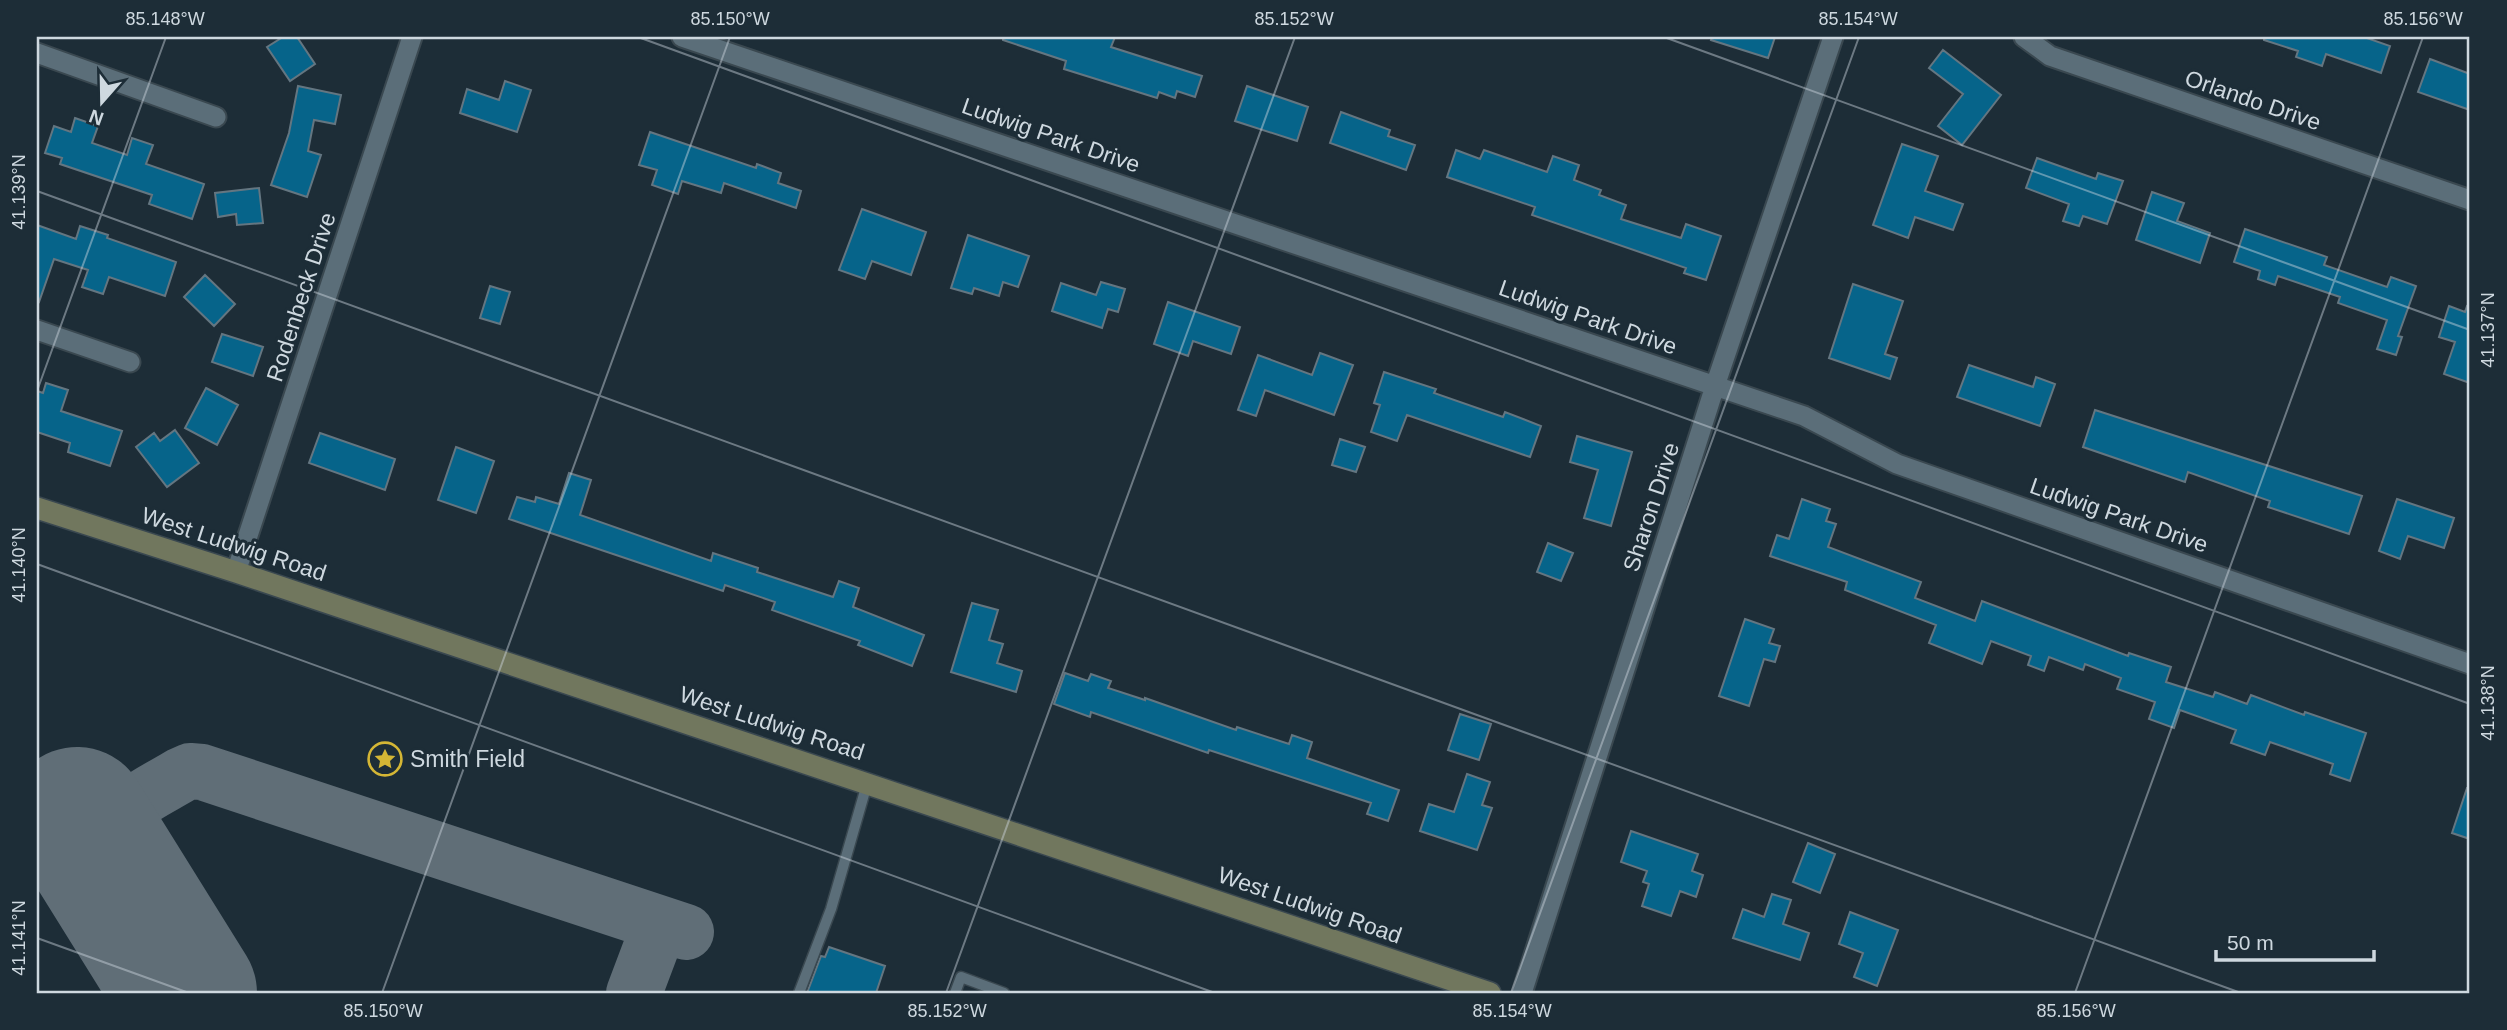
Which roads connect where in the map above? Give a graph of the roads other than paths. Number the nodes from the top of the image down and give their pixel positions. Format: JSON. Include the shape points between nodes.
{"nodes":[{"id":1,"x":42,"y":37,"type":"edge"},
{"id":2,"x":412,"y":37,"type":"edge"},
{"id":3,"x":682,"y":37,"type":"edge"},
{"id":4,"x":1833,"y":37,"type":"edge"},
{"id":5,"x":2024,"y":37,"type":"edge"},
{"id":6,"x":37,"y":53,"type":"edge"},
{"id":7,"x":216,"y":117,"type":"dead end"},
{"id":8,"x":2470,"y":200,"type":"edge"},
{"id":9,"x":37,"y":330,"type":"edge"},
{"id":10,"x":130,"y":362,"type":"dead end"},
{"id":11,"x":1715,"y":386,"type":"junction"},
{"id":12,"x":37,"y":508,"type":"edge"},
{"id":13,"x":236,"y":572,"type":"junction"},
{"id":14,"x":2470,"y":664,"type":"edge"},
{"id":15,"x":867,"y":783,"type":"junction"},
{"id":16,"x":799,"y":993,"type":"edge"},
{"id":17,"x":955,"y":993,"type":"edge"},
{"id":18,"x":1004,"y":993,"type":"edge"},
{"id":19,"x":1490,"y":993,"type":"edge"},
{"id":20,"x":1522,"y":993,"type":"edge"}],
"edges":[{"from":1,"to":6,"type":"street"},
{"from":2,"to":13,"type":"street","name":"Rodenbeck Drive"},
{"from":3,"to":11,"type":"street","name":"Ludwig Park Drive"},
{"from":4,"to":11,"type":"street","name":"Sharon Drive"},
{"from":5,"to":8,"type":"street","name":"Orlando Drive","via":[[2050,56]]},
{"from":6,"to":7,"type":"street"},
{"from":9,"to":10,"type":"street"},
{"from":11,"to":14,"type":"street","name":"Ludwig Park Drive","via":[[1804,416],[1897,464]]},
{"from":11,"to":20,"type":"street","name":"Sharon Drive"},
{"from":12,"to":13,"type":"main road","name":"West Ludwig Road"},
{"from":13,"to":15,"type":"main road","name":"West Ludwig Road"},
{"from":15,"to":16,"type":"lane","via":[[831,909]]},
{"from":15,"to":19,"type":"main road","name":"West Ludwig Road"},
{"from":17,"to":18,"type":"lane","via":[[961,977]]}]}
